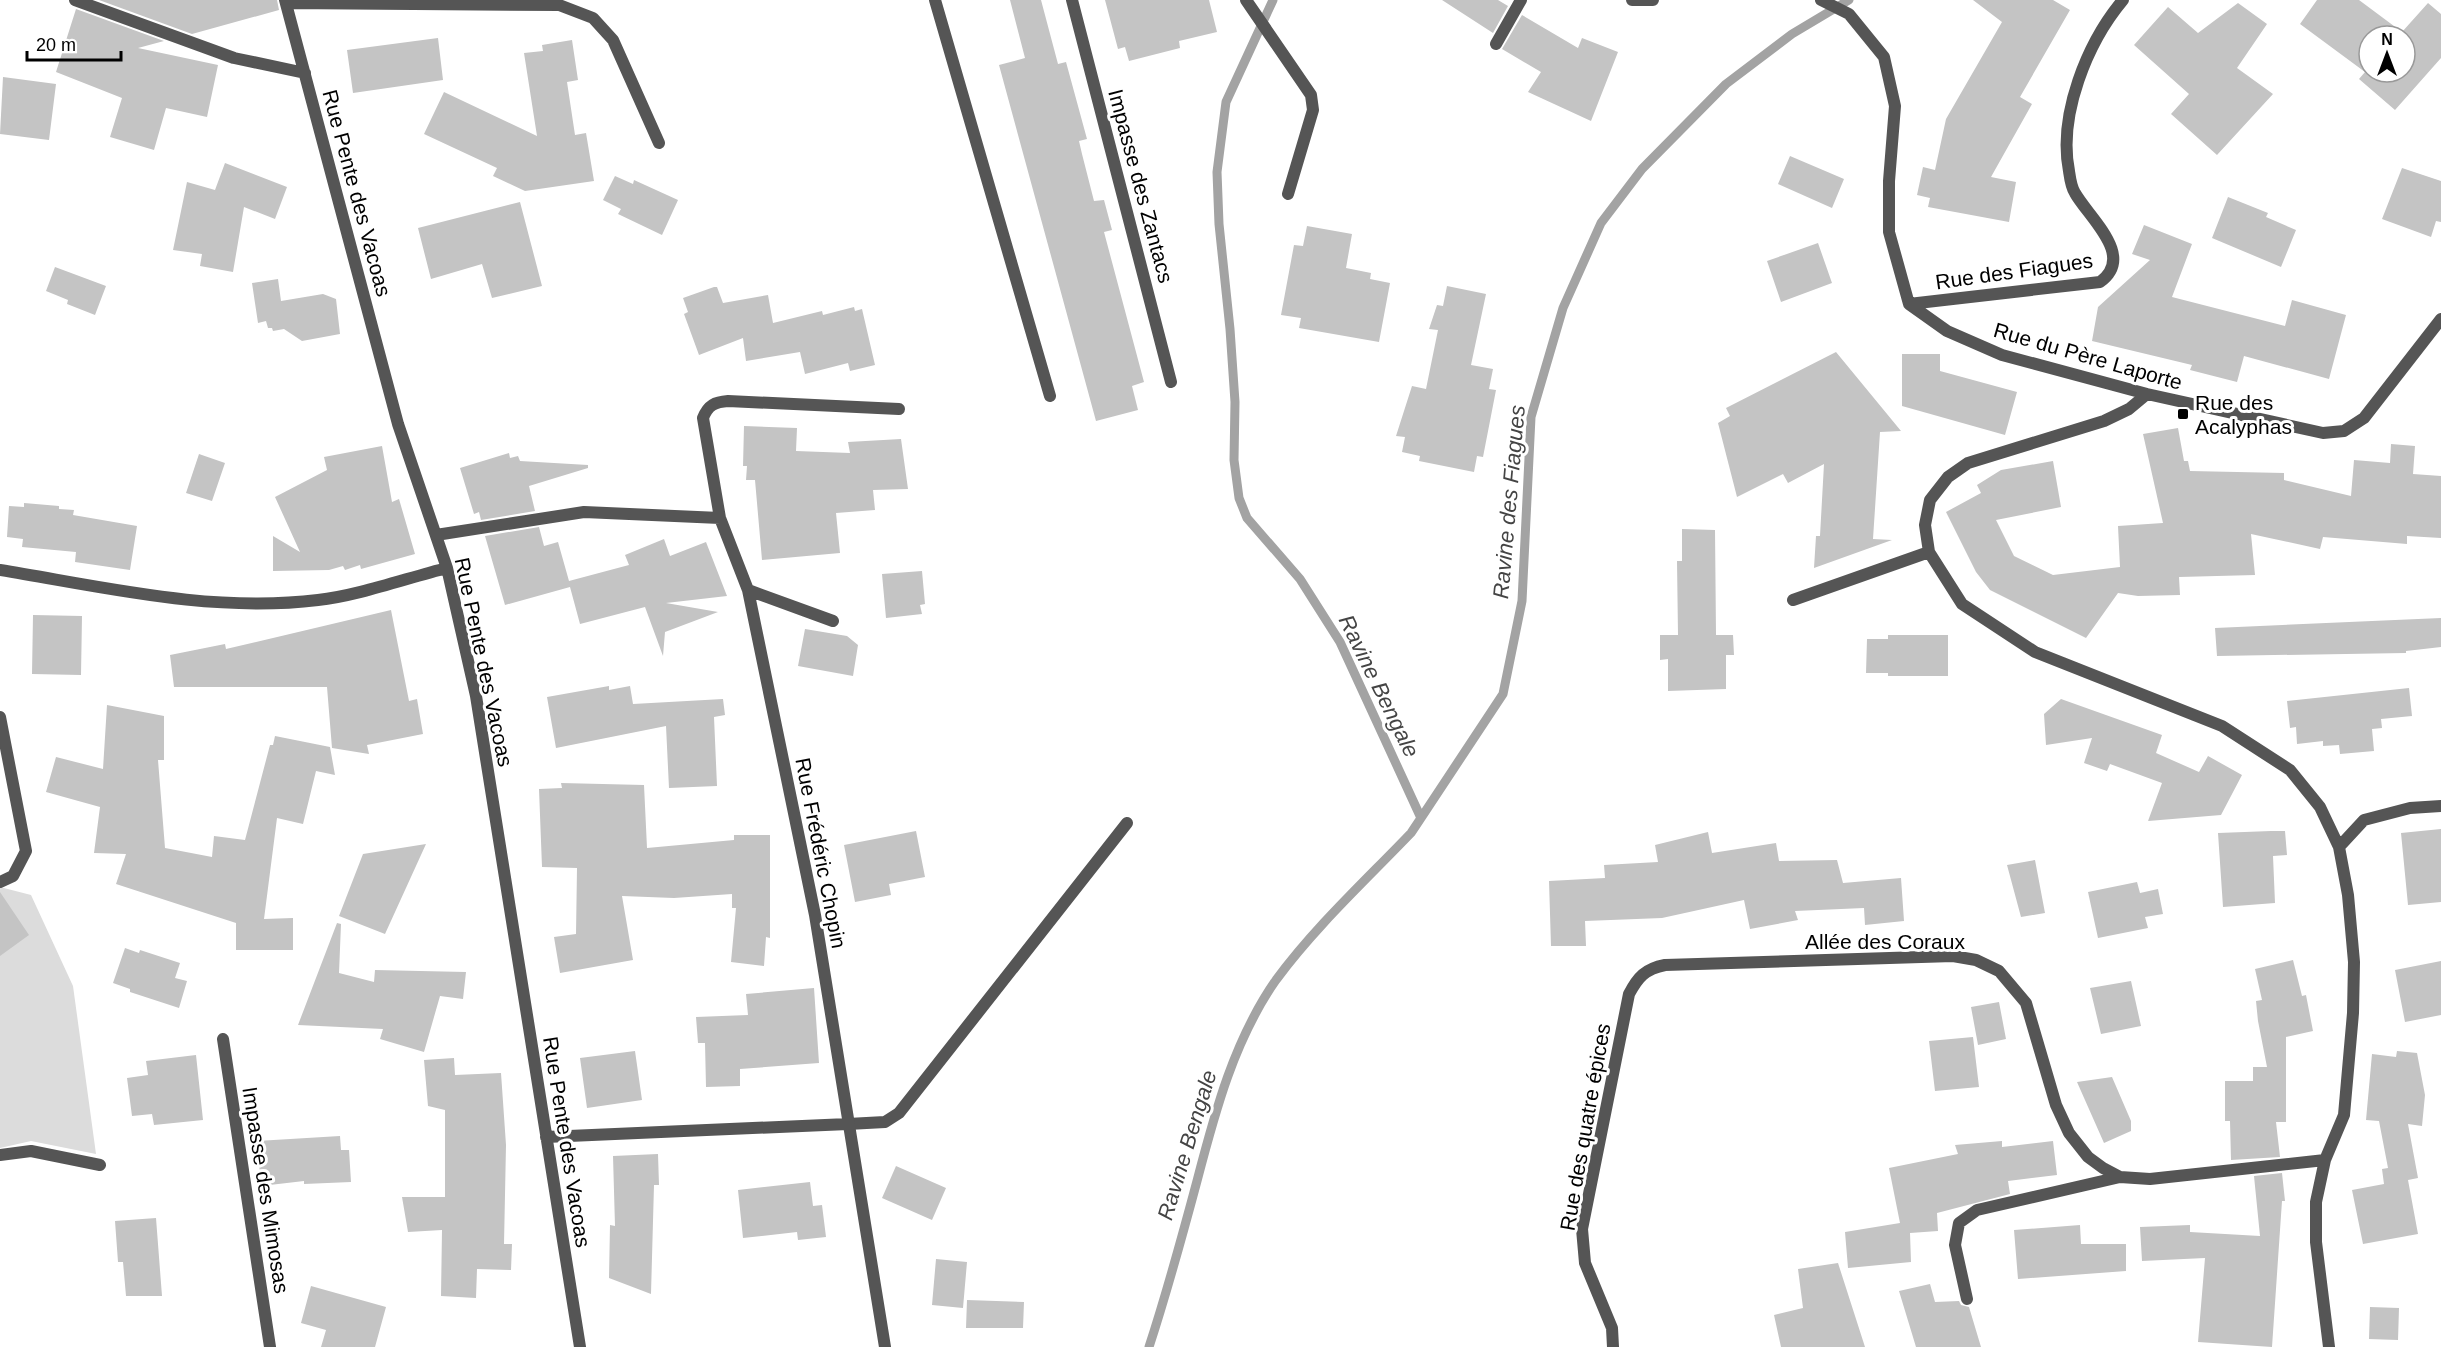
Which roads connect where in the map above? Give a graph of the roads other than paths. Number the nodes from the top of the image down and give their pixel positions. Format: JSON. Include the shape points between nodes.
{"nodes":[{"id":1,"x":75,"y":0,"type":"edge"},
{"id":2,"x":935,"y":0,"type":"edge"},
{"id":3,"x":1072,"y":0,"type":"edge"},
{"id":4,"x":1246,"y":0,"type":"edge"},
{"id":5,"x":1521,"y":0,"type":"edge"},
{"id":6,"x":1632,"y":0,"type":"edge"},
{"id":7,"x":1653,"y":0,"type":"edge"},
{"id":8,"x":1821,"y":0,"type":"edge"},
{"id":9,"x":2123,"y":0,"type":"edge"},
{"id":10,"x":285,"y":2,"type":"edge"},
{"id":11,"x":1496,"y":44,"type":"dead end"},
{"id":12,"x":305,"y":73,"type":"junction"},
{"id":13,"x":659,"y":143,"type":"dead end"},
{"id":14,"x":1288,"y":194,"type":"dead end"},
{"id":15,"x":1909,"y":304,"type":"junction"},
{"id":16,"x":2441,"y":319,"type":"edge"},
{"id":17,"x":1171,"y":382,"type":"dead end"},
{"id":18,"x":2146,"y":394,"type":"junction"},
{"id":19,"x":1050,"y":396,"type":"dead end"},
{"id":20,"x":899,"y":409,"type":"dead end"},
{"id":21,"x":720,"y":518,"type":"junction"},
{"id":22,"x":436,"y":535,"type":"junction"},
{"id":23,"x":1929,"y":552,"type":"junction"},
{"id":24,"x":447,"y":568,"type":"junction"},
{"id":25,"x":0,"y":570,"type":"edge"},
{"id":26,"x":748,"y":590,"type":"junction"},
{"id":27,"x":1793,"y":600,"type":"dead end"},
{"id":28,"x":833,"y":621,"type":"dead end"},
{"id":29,"x":0,"y":717,"type":"edge"},
{"id":30,"x":2441,"y":806,"type":"edge"},
{"id":31,"x":1127,"y":823,"type":"dead end"},
{"id":32,"x":2339,"y":847,"type":"junction"},
{"id":33,"x":0,"y":882,"type":"edge"},
{"id":34,"x":1665,"y":965,"type":"joint"},
{"id":35,"x":223,"y":1039,"type":"dead end"},
{"id":36,"x":848,"y":1124,"type":"junction"},
{"id":37,"x":546,"y":1137,"type":"junction"},
{"id":38,"x":0,"y":1155,"type":"edge"},
{"id":39,"x":2325,"y":1160,"type":"junction"},
{"id":40,"x":100,"y":1165,"type":"dead end"},
{"id":41,"x":2120,"y":1177,"type":"junction"},
{"id":42,"x":1967,"y":1299,"type":"dead end"},
{"id":43,"x":270,"y":1347,"type":"edge"},
{"id":44,"x":580,"y":1347,"type":"edge"},
{"id":45,"x":885,"y":1347,"type":"edge"},
{"id":46,"x":1613,"y":1347,"type":"edge"},
{"id":47,"x":2329,"y":1347,"type":"edge"}],
"edges":[{"from":1,"to":12,"type":"street","via":[[234,58]]},
{"from":2,"to":19,"type":"street"},
{"from":3,"to":17,"type":"street","name":"Impasse des Zantacs"},
{"from":4,"to":14,"type":"street","via":[[1311,95],[1313,110]]},
{"from":5,"to":11,"type":"street"},
{"from":6,"to":7,"type":"street"},
{"from":8,"to":15,"type":"street","via":[[1849,14],[1884,57],[1895,106],[1889,232]]},
{"from":9,"to":15,"type":"street","name":"Rue des Fiagues","via":[[2098,39],[2071,102],[2066,124],[2067,162],[2074,192],[2105,233],[2114,261],[2108,276],[2100,282]]},
{"from":10,"to":12,"type":"street","name":"Rue Pente des Vacoas"},
{"from":10,"to":13,"type":"street","via":[[559,5],[593,18],[613,40]]},
{"from":12,"to":22,"type":"street","name":"Rue Pente des Vacoas","via":[[398,424]]},
{"from":15,"to":18,"type":"street","name":"Rue du Père Laporte","via":[[1947,332],[2002,355]]},
{"from":16,"to":18,"type":"street","name":"Rue du Père Laporte","via":[[2364,418],[2344,431],[2300,430]]},
{"from":18,"to":23,"type":"street","via":[[2129,409],[2104,421],[1968,463],[1948,477],[1930,500],[1925,525]]},
{"from":20,"to":21,"type":"street","name":"Rue Frédéric Chopin","via":[[716,402],[706,409],[703,418]]},
{"from":21,"to":22,"type":"street","via":[[584,512]]},
{"from":21,"to":26,"type":"street","name":"Rue Frédéric Chopin"},
{"from":22,"to":24,"type":"street","name":"Rue Pente des Vacoas"},
{"from":23,"to":27,"type":"street"},
{"from":23,"to":32,"type":"street","via":[[1962,604],[2035,652],[2222,726],[2290,770],[2320,807]]},
{"from":24,"to":25,"type":"street","via":[[320,600],[256,604],[189,600]]},
{"from":24,"to":37,"type":"street","name":"Rue Pente des Vacoas","via":[[476,696]]},
{"from":26,"to":28,"type":"street"},
{"from":26,"to":36,"type":"street","name":"Rue Frédéric Chopin","via":[[815,915]]},
{"from":29,"to":33,"type":"street","via":[[26,851],[13,876]]},
{"from":30,"to":32,"type":"street","via":[[2410,808],[2364,820]]},
{"from":31,"to":36,"type":"street","via":[[894,1118]]},
{"from":32,"to":39,"type":"street","via":[[2354,962],[2353,1013],[2344,1115]]},
{"from":34,"to":41,"type":"street","name":"Allée des Coraux","via":[[1953,956],[1976,960],[1999,971],[2026,1003],[2056,1105],[2069,1133],[2088,1157]]},
{"from":34,"to":46,"type":"street","name":"Rue des quatre épices","via":[[1639,976],[1629,994],[1582,1229],[1585,1263],[1612,1328]]},
{"from":35,"to":43,"type":"street","name":"Impasse des Mimosas"},
{"from":36,"to":37,"type":"street"},
{"from":36,"to":45,"type":"street","name":"Rue Frédéric Chopin"},
{"from":37,"to":44,"type":"street","name":"Rue Pente des Vacoas"},
{"from":38,"to":40,"type":"street","via":[[31,1151]]},
{"from":39,"to":41,"type":"street","name":"Allée des Coraux","via":[[2151,1179]]},
{"from":39,"to":47,"type":"street","via":[[2316,1202],[2316,1242]]},
{"from":41,"to":42,"type":"street","name":"Allée des Coraux","via":[[1977,1210],[1959,1223],[1955,1245]]}]}
